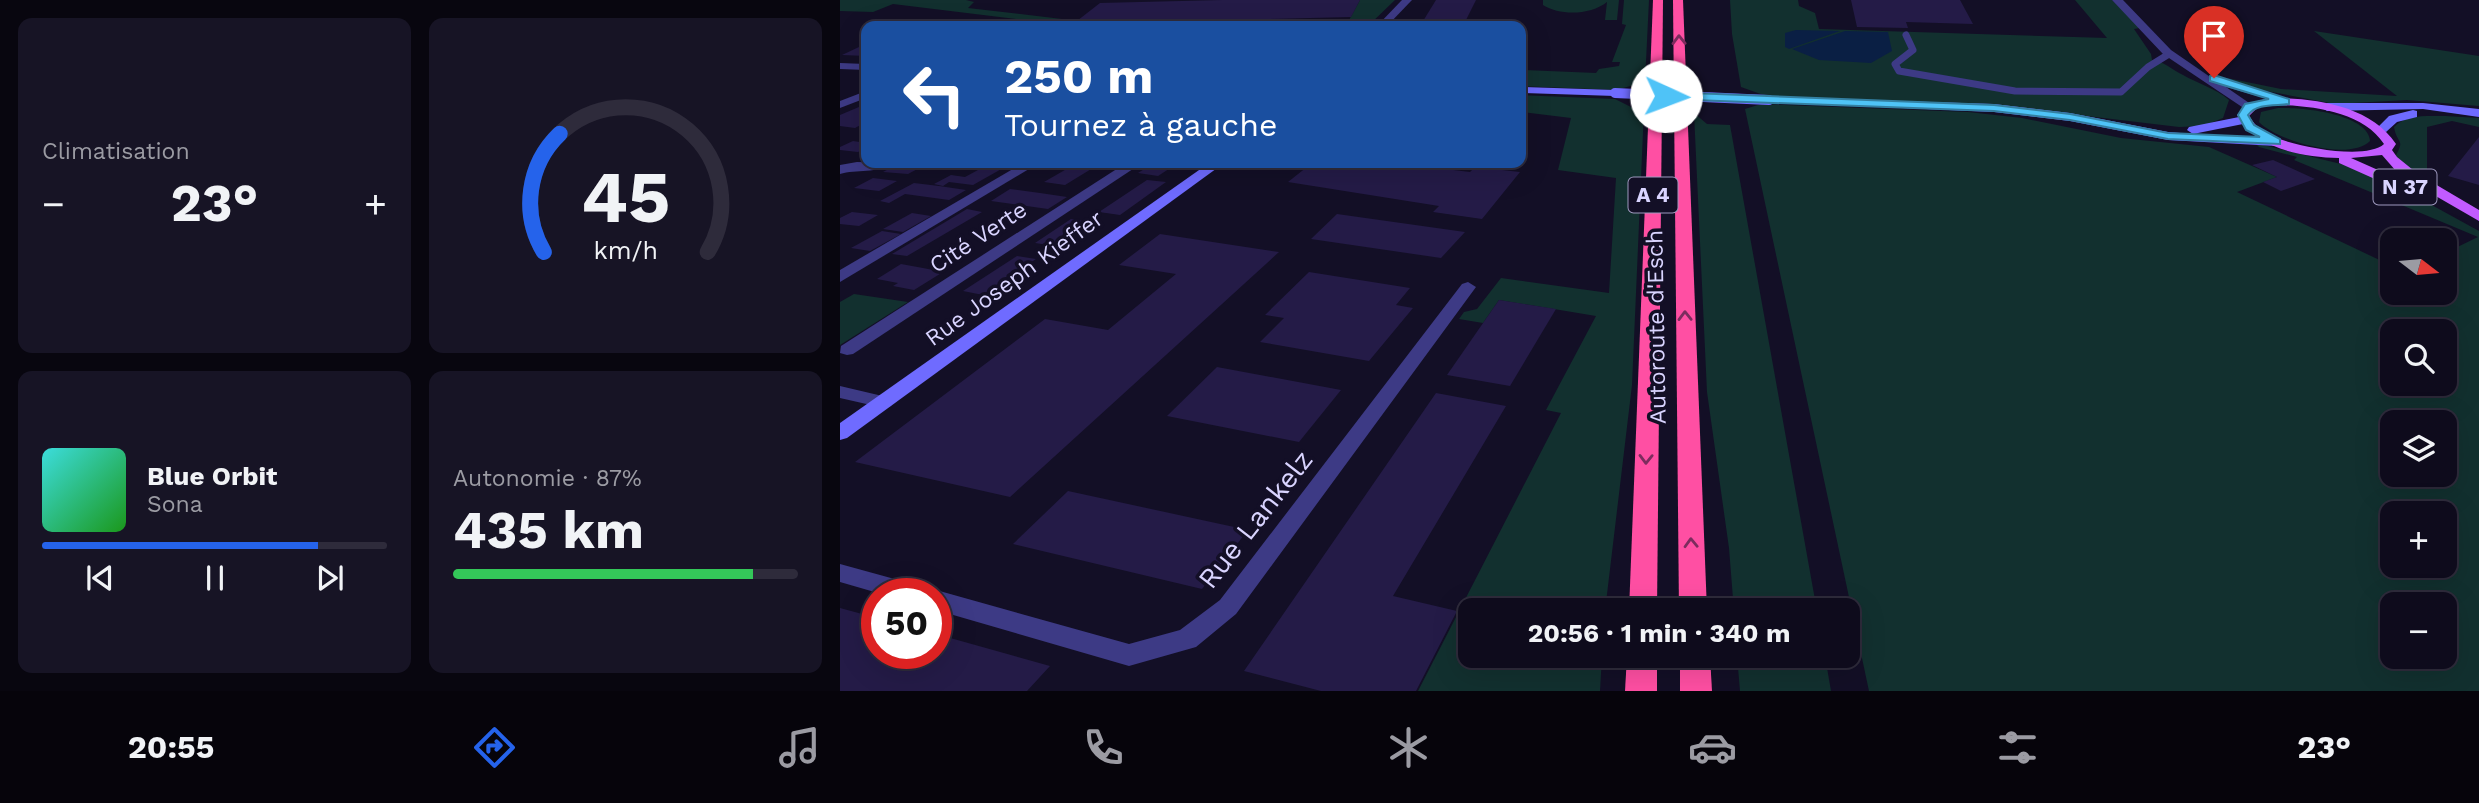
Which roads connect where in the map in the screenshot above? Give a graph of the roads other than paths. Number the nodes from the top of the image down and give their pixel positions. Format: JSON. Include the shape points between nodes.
{"nodes":[{"id":1,"x":1407,"y":0,"type":"edge"},
{"id":2,"x":1658,"y":0,"type":"edge"},
{"id":3,"x":1678,"y":0,"type":"edge"},
{"id":4,"x":2118,"y":0,"type":"edge"},
{"id":5,"x":1387,"y":21,"type":"edge"},
{"id":6,"x":1906,"y":35,"type":"dead end"},
{"id":7,"x":2169,"y":54,"type":"junction"},
{"id":8,"x":840,"y":66,"type":"edge"},
{"id":9,"x":861,"y":67,"type":"edge"},
{"id":10,"x":2192,"y":68,"type":"junction"},
{"id":11,"x":1526,"y":90,"type":"edge"},
{"id":12,"x":861,"y":96,"type":"edge"},
{"id":13,"x":2285,"y":101,"type":"junction"},
{"id":14,"x":840,"y":105,"type":"edge"},
{"id":15,"x":2249,"y":107,"type":"junction"},
{"id":16,"x":2327,"y":107,"type":"junction"},
{"id":17,"x":2474,"y":112,"type":"edge"},
{"id":18,"x":2244,"y":120,"type":"junction"},
{"id":19,"x":2116,"y":127,"type":"junction"},
{"id":20,"x":2382,"y":130,"type":"junction"},
{"id":21,"x":2276,"y":142,"type":"junction"},
{"id":22,"x":2386,"y":150,"type":"junction"},
{"id":23,"x":2331,"y":155,"type":"junction"},
{"id":24,"x":861,"y":165,"type":"edge"},
{"id":25,"x":1024,"y":168,"type":"edge"},
{"id":26,"x":1127,"y":168,"type":"edge"},
{"id":27,"x":1210,"y":168,"type":"edge"},
{"id":28,"x":840,"y":170,"type":"edge"},
{"id":29,"x":2479,"y":219,"type":"edge"},
{"id":30,"x":840,"y":277,"type":"edge"},
{"id":31,"x":1468,"y":287,"type":"dead end"},
{"id":32,"x":847,"y":350,"type":"dead end"},
{"id":33,"x":840,"y":392,"type":"edge"},
{"id":34,"x":884,"y":402,"type":"junction"},
{"id":35,"x":840,"y":433,"type":"edge"},
{"id":36,"x":840,"y":573,"type":"edge"},
{"id":37,"x":861,"y":579,"type":"edge"},
{"id":38,"x":1643,"y":598,"type":"edge"},
{"id":39,"x":1693,"y":598,"type":"edge"},
{"id":40,"x":952,"y":605,"type":"edge"},
{"id":41,"x":1642,"y":668,"type":"edge"},
{"id":42,"x":1695,"y":668,"type":"edge"},
{"id":43,"x":1641,"y":691,"type":"edge"},
{"id":44,"x":1696,"y":691,"type":"edge"}],
"edges":[{"from":1,"to":5,"type":"street"},
{"from":2,"to":38,"type":"highway","name":"Autoroute d'Esch","number":"A 4","one_way":true},
{"from":39,"to":3,"type":"highway","name":"Autoroute d'Esch","number":"A 4","one_way":true},
{"from":4,"to":7,"type":"street"},
{"from":6,"to":7,"type":"lane","via":[[1913,50],[1895,64],[1899,71],[2028,92],[2121,92]]},
{"from":7,"to":10,"type":"street"},
{"from":8,"to":9,"type":"street"},
{"from":10,"to":13,"type":"street"},
{"from":10,"to":15,"type":"street"},
{"from":11,"to":19,"type":"main road","bridge":true,"via":[[1994,108]]},
{"from":12,"to":14,"type":"street"},
{"from":13,"to":15,"type":"main road"},
{"from":13,"to":16,"type":"main road"},
{"from":15,"to":18,"type":"main road"},
{"from":16,"to":17,"type":"main road","via":[[2423,106]]},
{"from":16,"to":20,"type":"main road"},
{"from":17,"to":20,"type":"main road","via":[[2410,114],[2393,119]]},
{"from":18,"to":19,"type":"main road","via":[[2190,131]]},
{"from":18,"to":21,"type":"main road"},
{"from":19,"to":21,"type":"main road","via":[[2203,139]]},
{"from":20,"to":22,"type":"main road","via":[[2389,137]]},
{"from":21,"to":23,"type":"main road"},
{"from":22,"to":23,"type":"main road"},
{"from":22,"to":29,"type":"main road","number":"N 37","via":[[2400,170],[2468,208]]},
{"from":23,"to":29,"type":"main road","number":"N 37"},
{"from":24,"to":28,"type":"street"},
{"from":25,"to":30,"type":"street"},
{"from":26,"to":32,"type":"street","name":"Cité Verte"},
{"from":27,"to":34,"type":"main road","name":"Rue Joseph Kieffer"},
{"from":31,"to":40,"type":"street","name":"Rue Lankelz","via":[[1228,607],[1187,639],[1129,655]]},
{"from":33,"to":34,"type":"street"},
{"from":34,"to":35,"type":"main road","name":"Rue Joseph Kieffer"},
{"from":36,"to":37,"type":"street"},
{"from":41,"to":43,"type":"highway"},
{"from":42,"to":44,"type":"highway"}]}
